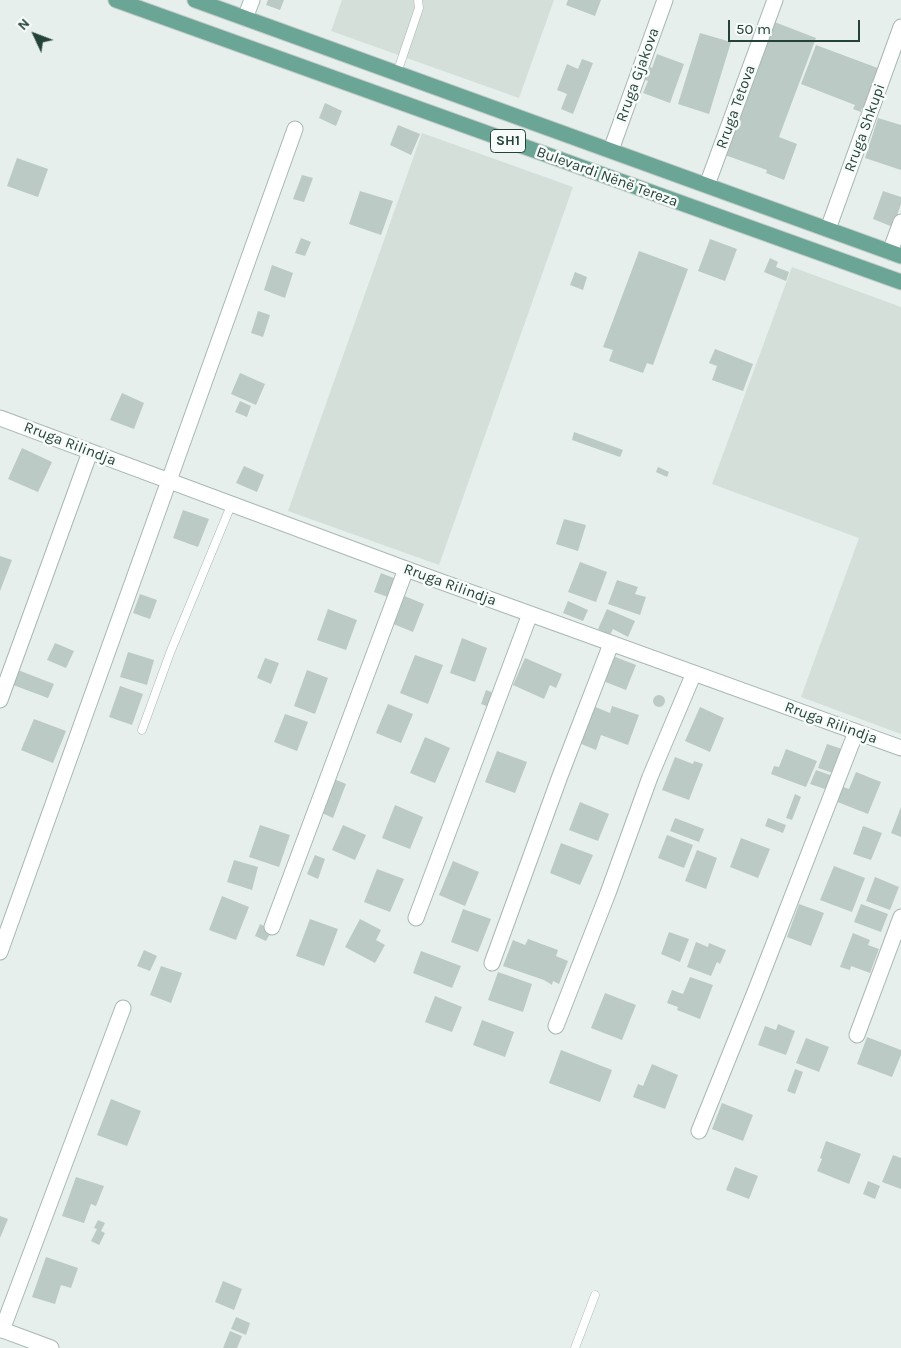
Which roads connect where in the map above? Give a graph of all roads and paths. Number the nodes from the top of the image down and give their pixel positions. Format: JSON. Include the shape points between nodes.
{"nodes":[{"id":1,"x":116,"y":0,"type":"edge"},
{"id":2,"x":195,"y":0,"type":"edge"},
{"id":3,"x":252,"y":0,"type":"edge"},
{"id":4,"x":418,"y":0,"type":"edge"},
{"id":5,"x":665,"y":0,"type":"edge"},
{"id":6,"x":775,"y":0,"type":"edge"},
{"id":7,"x":245,"y":18,"type":"junction"},
{"id":8,"x":901,"y":27,"type":"edge"},
{"id":9,"x":396,"y":73,"type":"junction"},
{"id":10,"x":295,"y":129,"type":"dead end"},
{"id":11,"x":611,"y":150,"type":"junction"},
{"id":12,"x":707,"y":185,"type":"junction"},
{"id":13,"x":901,"y":222,"type":"edge"},
{"id":14,"x":828,"y":229,"type":"junction"},
{"id":15,"x":896,"y":254,"type":"edge"},
{"id":16,"x":901,"y":282,"type":"edge"},
{"id":17,"x":0,"y":418,"type":"edge"},
{"id":18,"x":90,"y":452,"type":"junction"},
{"id":19,"x":168,"y":481,"type":"junction"},
{"id":20,"x":232,"y":504,"type":"junction"},
{"id":21,"x":406,"y":569,"type":"junction"},
{"id":22,"x":530,"y":614,"type":"junction"},
{"id":23,"x":611,"y":644,"type":"junction"},
{"id":24,"x":694,"y":673,"type":"junction"},
{"id":25,"x":0,"y":700,"type":"edge"},
{"id":26,"x":142,"y":730,"type":"dead end"},
{"id":27,"x":856,"y":732,"type":"junction"},
{"id":28,"x":901,"y":748,"type":"edge"},
{"id":29,"x":901,"y":916,"type":"edge"},
{"id":30,"x":416,"y":918,"type":"dead end"},
{"id":31,"x":272,"y":927,"type":"dead end"},
{"id":32,"x":0,"y":952,"type":"edge"},
{"id":33,"x":492,"y":963,"type":"dead end"},
{"id":34,"x":123,"y":1008,"type":"dead end"},
{"id":35,"x":556,"y":1026,"type":"dead end"},
{"id":36,"x":857,"y":1035,"type":"dead end"},
{"id":37,"x":699,"y":1131,"type":"dead end"},
{"id":38,"x":595,"y":1295,"type":"dead end"},
{"id":39,"x":1,"y":1330,"type":"edge"},
{"id":40,"x":51,"y":1348,"type":"edge"},
{"id":41,"x":575,"y":1348,"type":"edge"}],
"edges":[{"from":1,"to":16,"type":"main road","name":"Bulevardi Nënë Tereza","number":"SH1"},
{"from":2,"to":7,"type":"main road","name":"Bulevardi Nënë Tereza","number":"SH1"},
{"from":3,"to":7,"type":"street"},
{"from":4,"to":9,"type":"lane","via":[[419,8]]},
{"from":5,"to":11,"type":"street","name":"Rruga Gjakova"},
{"from":6,"to":12,"type":"street","name":"Rruga Tetova"},
{"from":7,"to":9,"type":"main road","name":"Bulevardi Nënë Tereza","number":"SH1"},
{"from":8,"to":14,"type":"street","name":"Rruga Shkupi"},
{"from":9,"to":11,"type":"main road","name":"Bulevardi Nënë Tereza","number":"SH1"},
{"from":10,"to":19,"type":"street"},
{"from":11,"to":12,"type":"main road","name":"Bulevardi Nënë Tereza","number":"SH1"},
{"from":12,"to":14,"type":"main road","name":"Bulevardi Nënë Tereza","number":"SH1"},
{"from":13,"to":15,"type":"street"},
{"from":14,"to":15,"type":"main road","name":"Bulevardi Nënë Tereza","number":"SH1"},
{"from":17,"to":18,"type":"street","name":"Rruga Rilindja"},
{"from":18,"to":19,"type":"street","name":"Rruga Rilindja"},
{"from":18,"to":25,"type":"street"},
{"from":19,"to":20,"type":"street","name":"Rruga Rilindja"},
{"from":19,"to":32,"type":"street"},
{"from":20,"to":21,"type":"street","name":"Rruga Rilindja"},
{"from":20,"to":26,"type":"lane"},
{"from":21,"to":22,"type":"street","name":"Rruga Rilindja"},
{"from":21,"to":31,"type":"street"},
{"from":22,"to":23,"type":"street","name":"Rruga Rilindja"},
{"from":22,"to":30,"type":"street"},
{"from":23,"to":24,"type":"street","name":"Rruga Rilindja"},
{"from":23,"to":33,"type":"street"},
{"from":24,"to":27,"type":"street","name":"Rruga Rilindja"},
{"from":24,"to":35,"type":"street","via":[[650,777]]},
{"from":27,"to":28,"type":"street","name":"Rruga Rilindja"},
{"from":27,"to":37,"type":"street"},
{"from":29,"to":36,"type":"street"},
{"from":34,"to":39,"type":"street"},
{"from":38,"to":41,"type":"lane"},
{"from":39,"to":40,"type":"street"}]}
